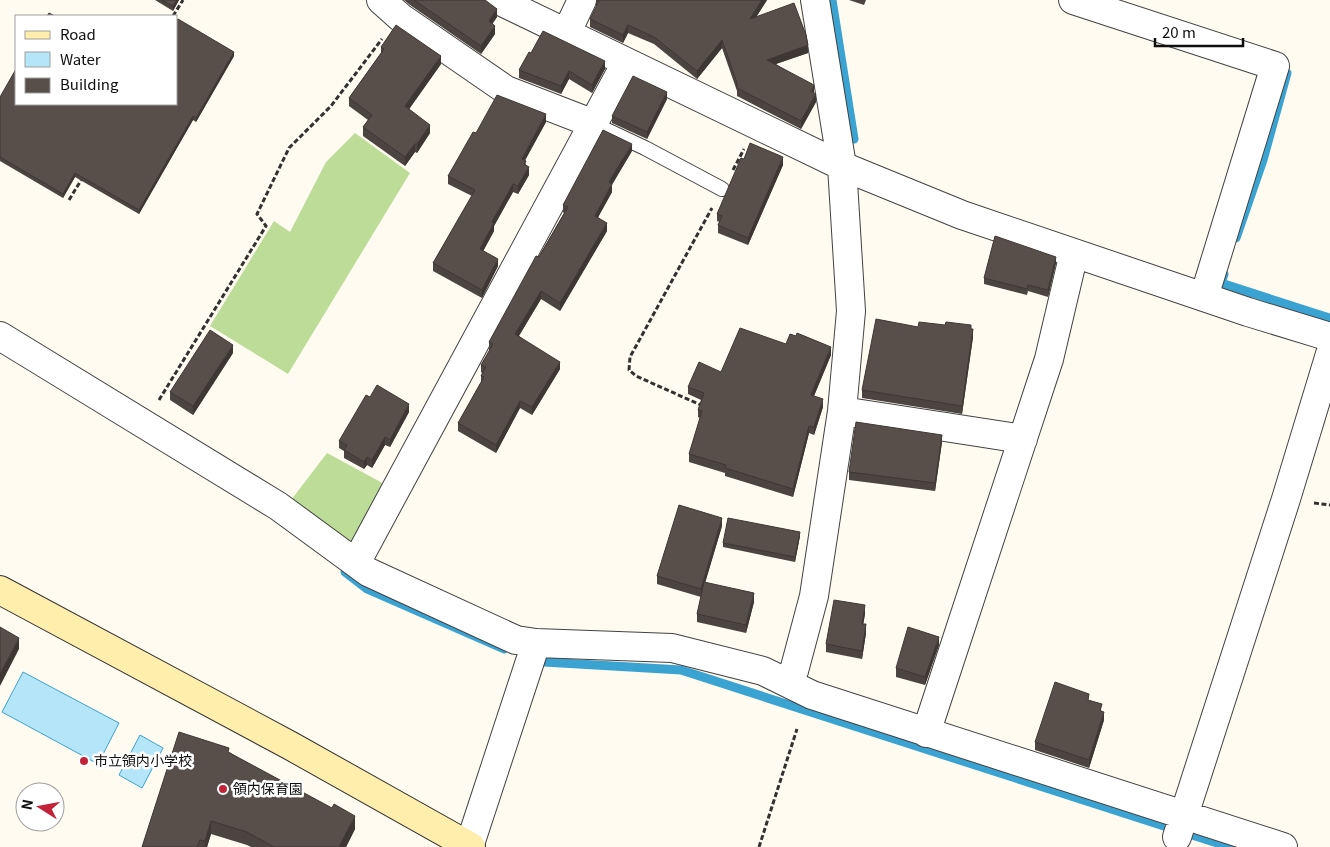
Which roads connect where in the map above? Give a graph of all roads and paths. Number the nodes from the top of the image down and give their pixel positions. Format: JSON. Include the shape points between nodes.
{"nodes":[{"id":1,"x":183,"y":0,"type":"edge"},
{"id":2,"x":498,"y":0,"type":"edge"},
{"id":3,"x":582,"y":0,"type":"edge"},
{"id":4,"x":815,"y":0,"type":"edge"},
{"id":5,"x":1073,"y":0,"type":"edge"},
{"id":6,"x":390,"y":8,"type":"edge"},
{"id":7,"x":174,"y":15,"type":"edge"},
{"id":8,"x":566,"y":34,"type":"junction"},
{"id":9,"x":626,"y":63,"type":"junction"},
{"id":10,"x":594,"y":124,"type":"junction"},
{"id":11,"x":757,"y":126,"type":"junction"},
{"id":12,"x":842,"y":166,"type":"junction"},
{"id":13,"x":84,"y":174,"type":"edge"},
{"id":14,"x":722,"y":189,"type":"junction"},
{"id":15,"x":69,"y":200,"type":"dead end"},
{"id":16,"x":1074,"y":253,"type":"junction"},
{"id":17,"x":1204,"y":297,"type":"junction"},
{"id":18,"x":0,"y":336,"type":"edge"},
{"id":19,"x":1330,"y":337,"type":"edge"},
{"id":20,"x":1330,"y":354,"type":"edge"},
{"id":21,"x":711,"y":410,"type":"edge"},
{"id":22,"x":842,"y":411,"type":"junction"},
{"id":23,"x":144,"y":424,"type":"junction"},
{"id":24,"x":1023,"y":438,"type":"junction"},
{"id":25,"x":356,"y":563,"type":"junction"},
{"id":26,"x":0,"y":590,"type":"edge"},
{"id":27,"x":536,"y":643,"type":"junction"},
{"id":28,"x":784,"y":681,"type":"junction"},
{"id":29,"x":797,"y":729,"type":"dead end"},
{"id":30,"x":926,"y":733,"type":"junction"},
{"id":31,"x":1181,"y":826,"type":"junction"},
{"id":32,"x":469,"y":847,"type":"edge"},
{"id":33,"x":759,"y":847,"type":"edge"},
{"id":34,"x":1283,"y":847,"type":"edge"}],
"edges":[{"from":1,"to":7,"type":"path"},
{"from":2,"to":8,"type":"street"},
{"from":3,"to":8,"type":"street"},
{"from":4,"to":12,"type":"street"},
{"from":5,"to":17,"type":"street","via":[[1275,66]]},
{"from":6,"to":10,"type":"street","via":[[506,90]]},
{"from":6,"to":23,"type":"path","via":[[331,106],[289,148],[257,214],[266,226]]},
{"from":8,"to":9,"type":"street"},
{"from":9,"to":10,"type":"street"},
{"from":9,"to":11,"type":"street"},
{"from":10,"to":14,"type":"lane"},
{"from":10,"to":25,"type":"street"},
{"from":11,"to":12,"type":"street"},
{"from":11,"to":14,"type":"path"},
{"from":12,"to":16,"type":"street","via":[[962,215]]},
{"from":12,"to":22,"type":"street","via":[[851,311]]},
{"from":13,"to":15,"type":"path"},
{"from":14,"to":21,"type":"path","via":[[630,357],[629,370]]},
{"from":16,"to":17,"type":"street"},
{"from":16,"to":24,"type":"street","via":[[1048,359]]},
{"from":17,"to":19,"type":"street"},
{"from":18,"to":23,"type":"street"},
{"from":20,"to":31,"type":"street"},
{"from":22,"to":24,"type":"street"},
{"from":22,"to":28,"type":"street","via":[[814,596],[794,671]]},
{"from":23,"to":25,"type":"street","via":[[278,506]]},
{"from":24,"to":30,"type":"street"},
{"from":25,"to":27,"type":"street","via":[[368,572],[516,640]]},
{"from":26,"to":32,"type":"street","via":[[291,746]]},
{"from":27,"to":28,"type":"street","via":[[672,648],[763,670]]},
{"from":27,"to":32,"type":"street"},
{"from":28,"to":30,"type":"street","via":[[812,695]]},
{"from":29,"to":33,"type":"path"},
{"from":30,"to":31,"type":"street"},
{"from":31,"to":34,"type":"street"}]}
